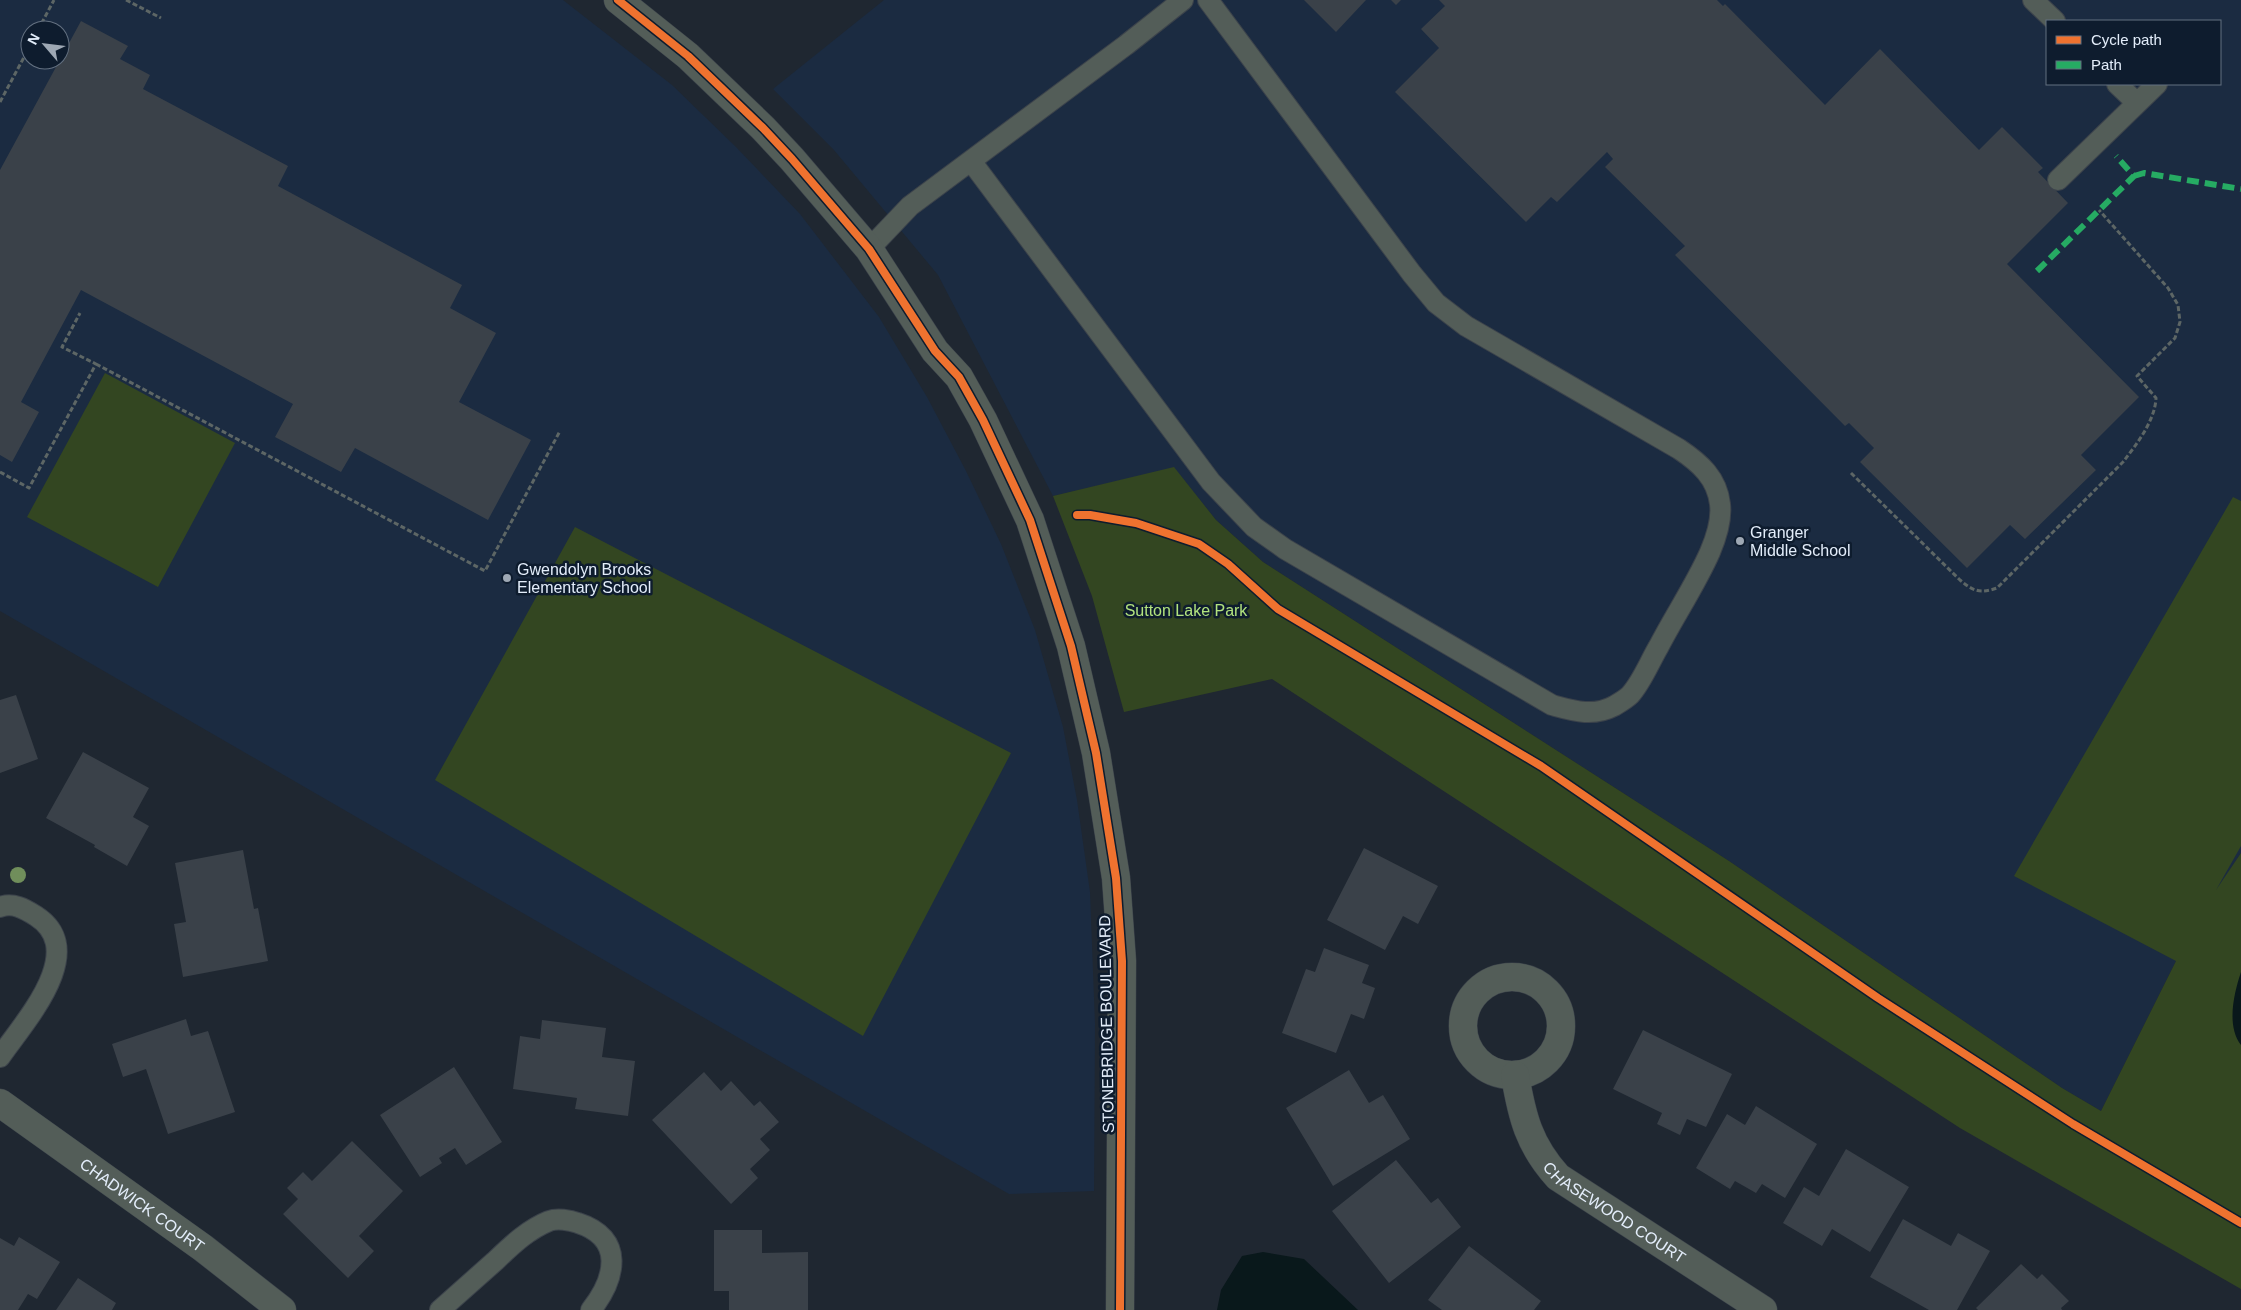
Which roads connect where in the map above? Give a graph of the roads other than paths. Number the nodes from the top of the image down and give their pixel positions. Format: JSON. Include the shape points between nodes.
{"nodes":[{"id":1,"x":618,"y":0,"type":"edge"},
{"id":2,"x":1183,"y":0,"type":"edge"},
{"id":3,"x":1208,"y":0,"type":"edge"},
{"id":4,"x":2033,"y":0,"type":"edge"},
{"id":5,"x":2054,"y":20,"type":"edge"},
{"id":6,"x":2119,"y":85,"type":"edge"},
{"id":7,"x":2156,"y":85,"type":"edge"},
{"id":8,"x":2137,"y":103,"type":"junction"},
{"id":9,"x":971,"y":161,"type":"junction"},
{"id":10,"x":2058,"y":180,"type":"dead end"},
{"id":11,"x":869,"y":249,"type":"junction"},
{"id":12,"x":0,"y":907,"type":"edge"},
{"id":13,"x":0,"y":1057,"type":"edge"},
{"id":14,"x":1515,"y":1075,"type":"dead end"},
{"id":15,"x":0,"y":1103,"type":"edge"},
{"id":16,"x":282,"y":1310,"type":"edge"},
{"id":17,"x":440,"y":1310,"type":"edge"},
{"id":18,"x":591,"y":1310,"type":"edge"},
{"id":19,"x":1120,"y":1310,"type":"edge"},
{"id":20,"x":1763,"y":1310,"type":"edge"}],
"edges":[{"from":1,"to":11,"type":"street","name":"STONEBRIDGE BOULEVARD","via":[[688,56],[763,128]]},
{"from":2,"to":9,"type":"lane"},
{"from":3,"to":9,"type":"lane","via":[[1436,303],[1466,326],[1679,449],[1710,475],[1721,506],[1718,529],[1709,553],[1634,688],[1614,706],[1599,712],[1579,713],[1552,705],[1315,567],[1254,527],[1210,482]]},
{"from":4,"to":5,"type":"lane"},
{"from":6,"to":8,"type":"lane"},
{"from":7,"to":8,"type":"lane"},
{"from":8,"to":10,"type":"lane"},
{"from":9,"to":11,"type":"lane","via":[[910,206]]},
{"from":11,"to":19,"type":"street","name":"STONEBRIDGE BOULEVARD","via":[[935,351],[959,377],[983,420],[1030,520],[1073,655],[1105,801],[1116,878],[1122,961]]},
{"from":12,"to":13,"type":"lane","via":[[23,908],[41,919],[54,934],[57,956],[53,976],[42,996]]},
{"from":14,"to":20,"type":"street","name":"CHASEWOOD COURT","via":[[1521,1112],[1531,1138],[1543,1160],[1558,1176]]},
{"from":15,"to":16,"type":"street","name":"CHADWICK COURT","via":[[203,1248]]},
{"from":17,"to":18,"type":"lane","via":[[526,1233],[550,1220],[570,1220],[595,1228],[610,1247],[613,1269],[603,1295]]}]}
